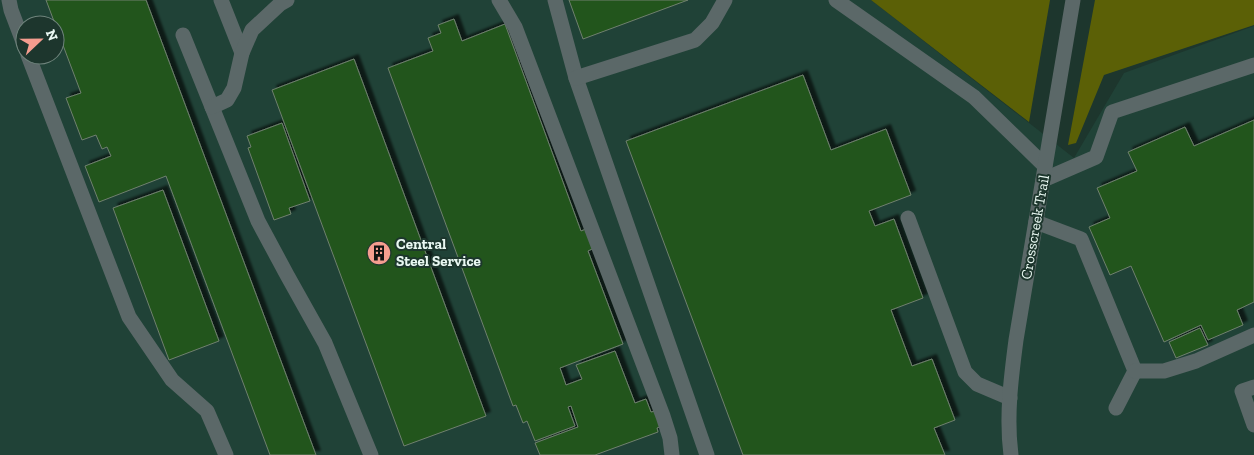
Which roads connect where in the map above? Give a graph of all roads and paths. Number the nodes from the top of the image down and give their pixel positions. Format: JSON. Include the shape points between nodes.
{"nodes":[{"id":1,"x":9,"y":0,"type":"edge"},
{"id":2,"x":221,"y":0,"type":"edge"},
{"id":3,"x":287,"y":0,"type":"edge"},
{"id":4,"x":500,"y":0,"type":"edge"},
{"id":5,"x":555,"y":0,"type":"edge"},
{"id":6,"x":725,"y":0,"type":"edge"},
{"id":7,"x":836,"y":0,"type":"edge"},
{"id":8,"x":1073,"y":0,"type":"edge"},
{"id":9,"x":15,"y":21,"type":"edge"},
{"id":10,"x":183,"y":34,"type":"dead end"},
{"id":11,"x":242,"y":53,"type":"junction"},
{"id":12,"x":32,"y":65,"type":"edge"},
{"id":13,"x":1254,"y":65,"type":"edge"},
{"id":14,"x":576,"y":78,"type":"junction"},
{"id":15,"x":212,"y":107,"type":"junction"},
{"id":16,"x":1044,"y":173,"type":"junction"},
{"id":17,"x":908,"y":218,"type":"dead end"},
{"id":18,"x":1036,"y":222,"type":"junction"},
{"id":19,"x":1254,"y":335,"type":"edge"},
{"id":20,"x":1135,"y":371,"type":"junction"},
{"id":21,"x":1254,"y":387,"type":"edge"},
{"id":22,"x":1010,"y":398,"type":"junction"},
{"id":23,"x":1116,"y":408,"type":"dead end"},
{"id":24,"x":1254,"y":425,"type":"edge"},
{"id":25,"x":226,"y":455,"type":"edge"},
{"id":26,"x":371,"y":455,"type":"edge"},
{"id":27,"x":672,"y":455,"type":"edge"},
{"id":28,"x":707,"y":455,"type":"edge"},
{"id":29,"x":1011,"y":455,"type":"edge"}],
"edges":[{"from":1,"to":9,"type":"street"},
{"from":2,"to":11,"type":"street"},
{"from":3,"to":11,"type":"street","via":[[252,30]]},
{"from":4,"to":27,"type":"street","via":[[514,27],[663,416]]},
{"from":5,"to":14,"type":"street"},
{"from":6,"to":14,"type":"street","via":[[712,23],[695,40]]},
{"from":7,"to":16,"type":"street","via":[[974,97]]},
{"from":8,"to":16,"type":"street","name":"Crosscreek Trail"},
{"from":10,"to":15,"type":"street"},
{"from":11,"to":15,"type":"street","via":[[234,88],[227,100]]},
{"from":12,"to":25,"type":"street","via":[[128,317],[172,380],[206,410]]},
{"from":13,"to":16,"type":"street","via":[[1112,112],[1096,157]]},
{"from":14,"to":28,"type":"street"},
{"from":15,"to":26,"type":"street","via":[[258,221],[325,343]]},
{"from":16,"to":18,"type":"street","name":"Crosscreek Trail"},
{"from":17,"to":22,"type":"street","via":[[965,372],[977,384]]},
{"from":18,"to":20,"type":"street","via":[[1082,239]]},
{"from":18,"to":22,"type":"street","name":"Crosscreek Trail","via":[[1016,340]]},
{"from":19,"to":20,"type":"street","via":[[1196,361],[1164,371]]},
{"from":20,"to":23,"type":"street"},
{"from":21,"to":24,"type":"street","via":[[1242,391]]},
{"from":22,"to":29,"type":"street","name":"Crosscreek Trail"}]}
